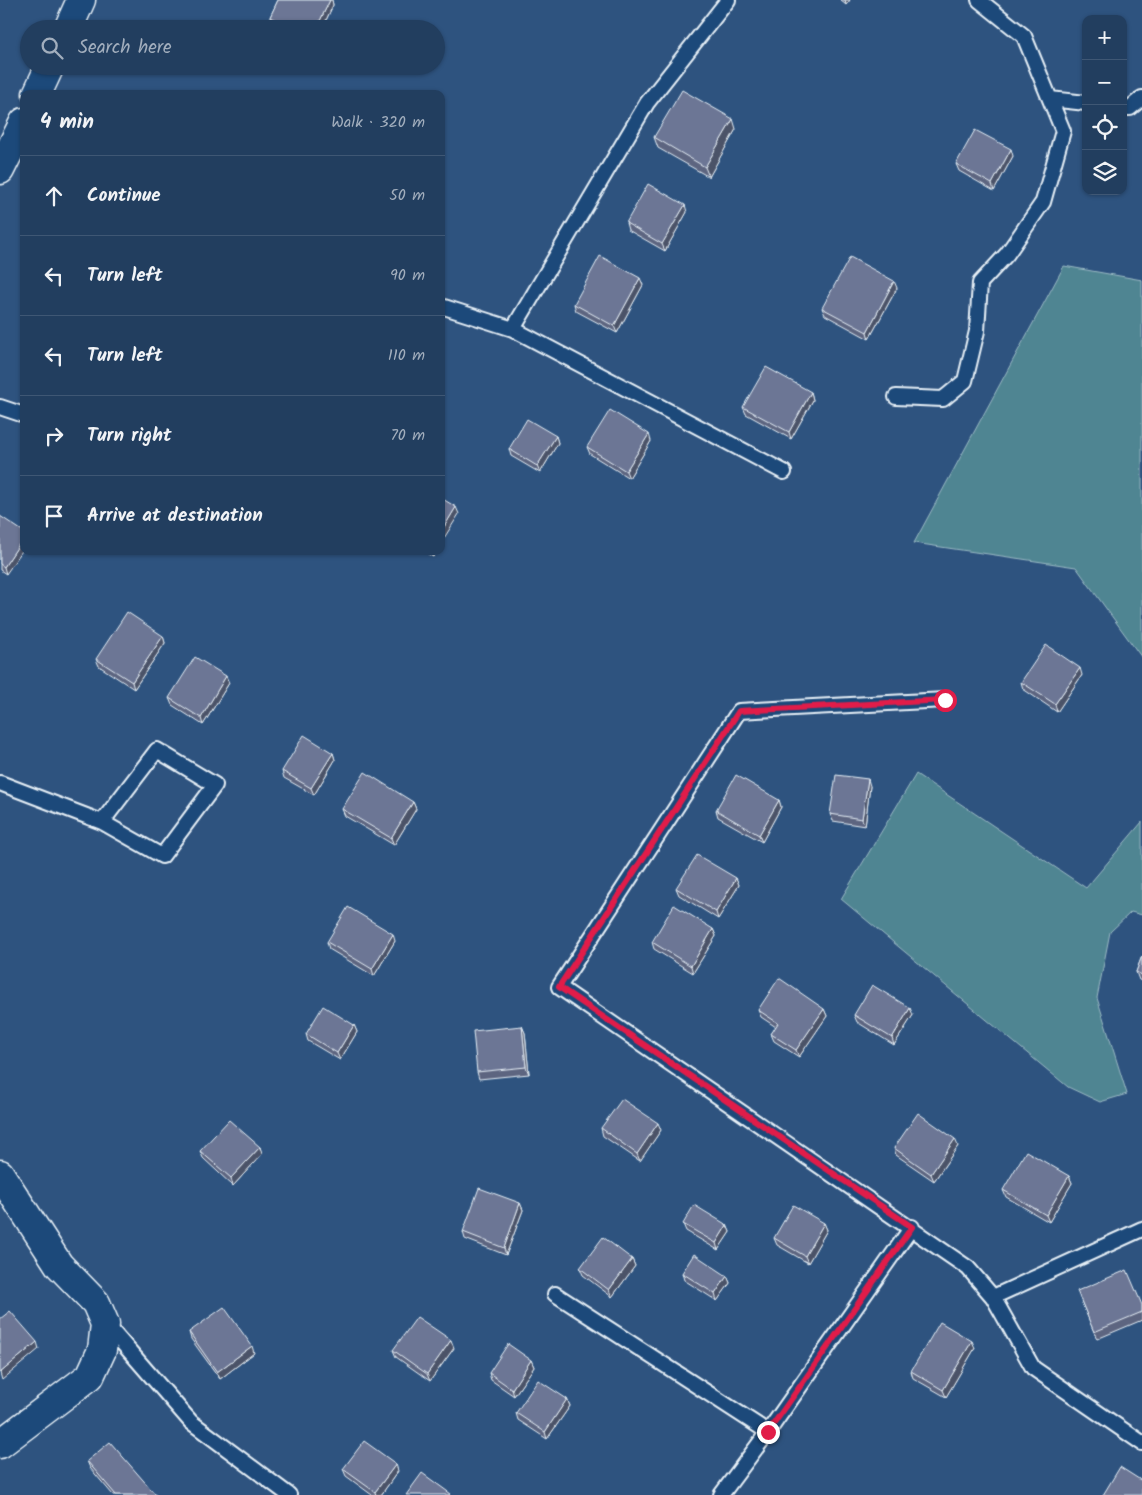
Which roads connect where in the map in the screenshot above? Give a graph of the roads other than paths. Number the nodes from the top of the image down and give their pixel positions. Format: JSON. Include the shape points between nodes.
{"nodes":[{"id":1,"x":81,"y":0,"type":"edge"},
{"id":2,"x":728,"y":0,"type":"edge"},
{"id":3,"x":979,"y":0,"type":"edge"},
{"id":4,"x":72,"y":20,"type":"edge"},
{"id":5,"x":46,"y":75,"type":"edge"},
{"id":6,"x":39,"y":90,"type":"edge"},
{"id":7,"x":1142,"y":98,"type":"edge"},
{"id":8,"x":1050,"y":99,"type":"junction"},
{"id":9,"x":1082,"y":103,"type":"edge"},
{"id":10,"x":1127,"y":108,"type":"edge"},
{"id":11,"x":20,"y":130,"type":"edge"},
{"id":12,"x":0,"y":170,"type":"edge"},
{"id":13,"x":445,"y":307,"type":"edge"},
{"id":14,"x":513,"y":328,"type":"junction"},
{"id":15,"x":896,"y":397,"type":"dead end"},
{"id":16,"x":0,"y":407,"type":"edge"},
{"id":17,"x":20,"y":414,"type":"edge"},
{"id":18,"x":784,"y":472,"type":"dead end"},
{"id":19,"x":945,"y":700,"type":"dead end"},
{"id":20,"x":0,"y":783,"type":"edge"},
{"id":21,"x":102,"y":822,"type":"junction"},
{"id":22,"x":0,"y":1174,"type":"edge"},
{"id":23,"x":912,"y":1227,"type":"junction"},
{"id":24,"x":1142,"y":1229,"type":"edge"},
{"id":25,"x":555,"y":1294,"type":"dead end"},
{"id":26,"x":993,"y":1297,"type":"junction"},
{"id":27,"x":105,"y":1324,"type":"junction"},
{"id":28,"x":768,"y":1432,"type":"junction"},
{"id":29,"x":1142,"y":1443,"type":"edge"},
{"id":30,"x":0,"y":1444,"type":"edge"},
{"id":31,"x":289,"y":1495,"type":"edge"},
{"id":32,"x":721,"y":1495,"type":"edge"}],
"edges":[{"from":1,"to":4,"type":"street"},
{"from":2,"to":14,"type":"lane","via":[[647,103]]},
{"from":3,"to":8,"type":"lane","via":[[1024,36]]},
{"from":5,"to":6,"type":"street"},
{"from":7,"to":10,"type":"lane"},
{"from":8,"to":9,"type":"lane"},
{"from":8,"to":15,"type":"lane","via":[[1063,131],[1043,202],[1007,254],[980,283],[978,331],[965,381],[943,399]]},
{"from":11,"to":12,"type":"street"},
{"from":13,"to":14,"type":"lane"},
{"from":14,"to":18,"type":"lane"},
{"from":16,"to":17,"type":"lane"},
{"from":19,"to":23,"type":"lane","via":[[739,711],[559,987]]},
{"from":20,"to":21,"type":"lane"},
{"from":21,"to":21,"type":"lane","via":[[162,856],[215,786],[156,750]]},
{"from":22,"to":27,"type":"street","via":[[59,1265],[96,1303]]},
{"from":23,"to":26,"type":"lane","via":[[968,1268]]},
{"from":23,"to":28,"type":"lane"},
{"from":24,"to":26,"type":"lane"},
{"from":25,"to":28,"type":"lane"},
{"from":26,"to":29,"type":"lane","via":[[1033,1368]]},
{"from":27,"to":30,"type":"street","via":[[102,1350],[90,1376]]},
{"from":27,"to":31,"type":"lane","via":[[191,1422]]},
{"from":28,"to":32,"type":"lane"}]}
